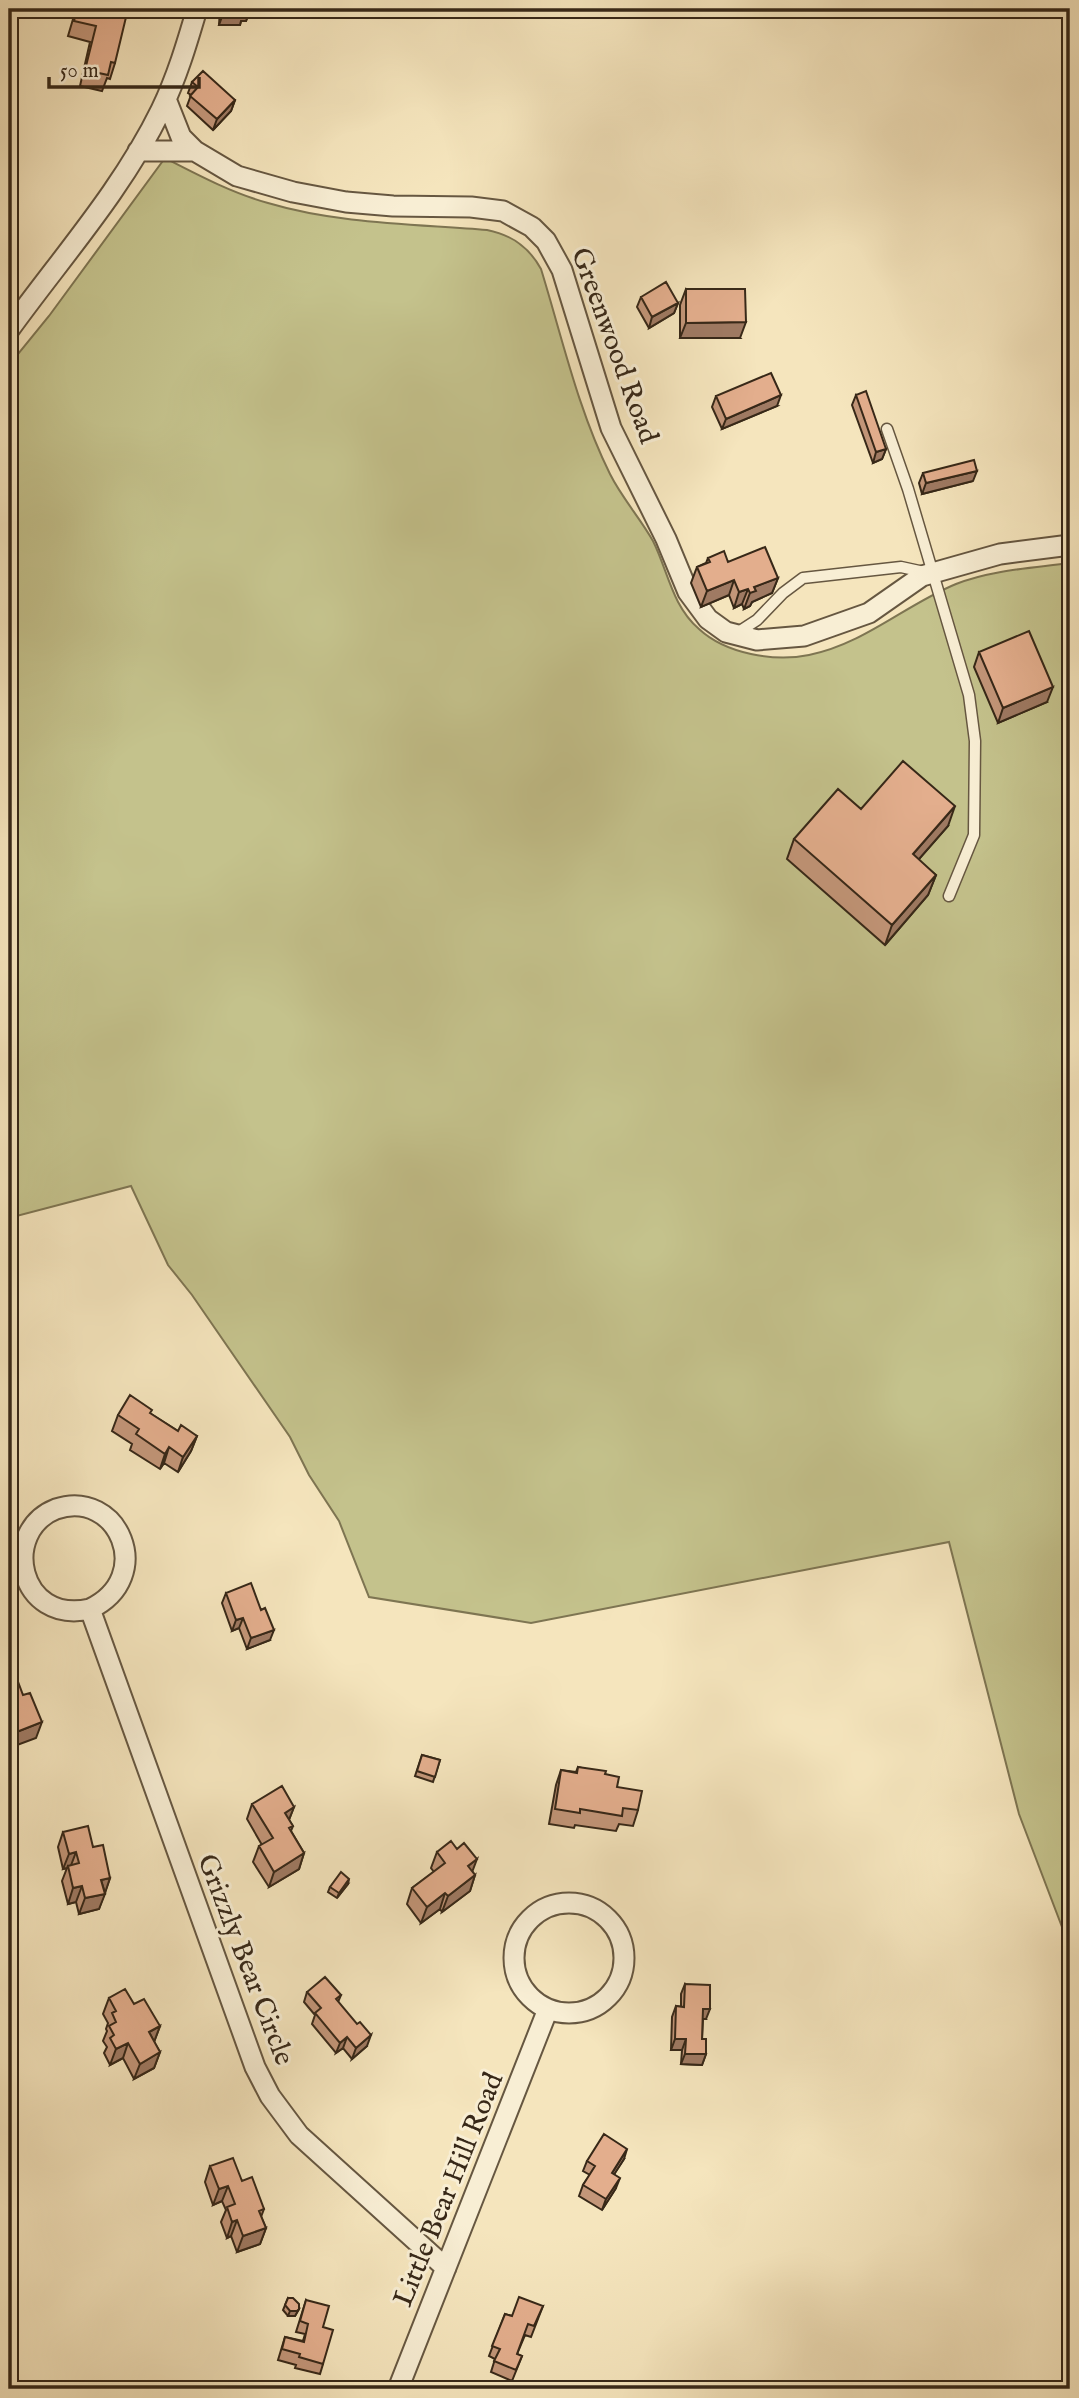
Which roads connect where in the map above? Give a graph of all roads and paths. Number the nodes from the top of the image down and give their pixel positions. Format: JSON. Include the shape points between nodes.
{"nodes":[{"id":1,"x":197,"y":9,"type":"edge"},
{"id":2,"x":166,"y":99,"type":"junction"},
{"id":3,"x":138,"y":151,"type":"junction"},
{"id":4,"x":195,"y":151,"type":"junction"},
{"id":5,"x":9,"y":330,"type":"edge"},
{"id":6,"x":887,"y":429,"type":"dead end"},
{"id":7,"x":1070,"y":545,"type":"edge"},
{"id":8,"x":931,"y":573,"type":"junction"},
{"id":9,"x":735,"y":634,"type":"junction"},
{"id":10,"x":949,"y":896,"type":"dead end"},
{"id":11,"x":90,"y":1609,"type":"junction"},
{"id":12,"x":548,"y":2008,"type":"junction"},
{"id":13,"x":446,"y":2268,"type":"junction"},
{"id":14,"x":398,"y":2389,"type":"edge"}],
"edges":[{"from":1,"to":2,"type":"street"},
{"from":2,"to":3,"type":"street"},
{"from":2,"to":4,"type":"street","via":[[181,137]]},
{"from":3,"to":4,"type":"street"},
{"from":3,"to":5,"type":"street"},
{"from":4,"to":9,"type":"street","name":"Greenwood Road","via":[[237,176],[293,192],[346,202],[492,210],[532,227],[562,270],[611,428],[688,592],[708,619]]},
{"from":6,"to":8,"type":"lane"},
{"from":7,"to":8,"type":"street","name":"Greenwood Road","via":[[1000,554]]},
{"from":8,"to":9,"type":"street","name":"Greenwood Road","via":[[869,613],[804,636],[757,640]]},
{"from":8,"to":9,"type":"lane","via":[[901,567],[803,578]]},
{"from":8,"to":10,"type":"lane","via":[[969,695],[975,741],[974,835]]},
{"from":11,"to":11,"type":"street","via":[[108,1598],[121,1580],[125,1559],[121,1538],[99,1513],[79,1507],[57,1509],[38,1520],[24,1537],[20,1559],[24,1581],[47,1605],[68,1611]]},
{"from":11,"to":13,"type":"street","name":"Grizzly Bear Circle","via":[[243,2038],[270,2096],[315,2151]]},
{"from":12,"to":12,"type":"street","via":[[586,2010],[603,2001],[623,1970],[624,1951],[618,1933],[593,1908],[558,1904],[542,1910],[518,1935],[515,1970],[533,2000]]},
{"from":12,"to":13,"type":"street","name":"Little Bear Hill Road"},
{"from":13,"to":14,"type":"street","name":"Little Bear Hill Road"}]}
